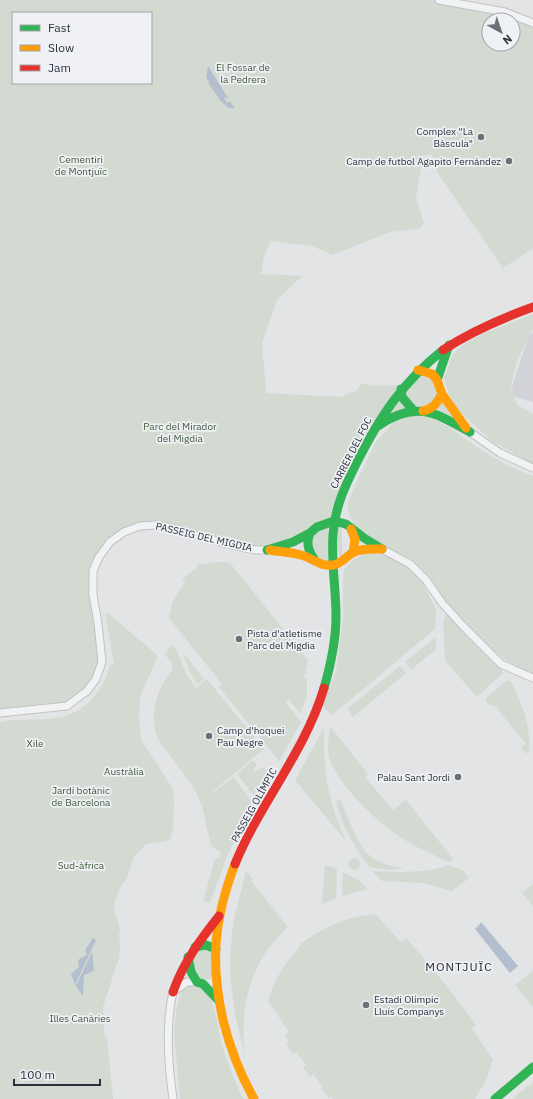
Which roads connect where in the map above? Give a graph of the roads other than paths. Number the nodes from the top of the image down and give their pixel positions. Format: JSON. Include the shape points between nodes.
{"nodes":[{"id":1,"x":439,"y":0,"type":"edge"},
{"id":2,"x":533,"y":23,"type":"edge"},
{"id":3,"x":533,"y":307,"type":"edge"},
{"id":4,"x":449,"y":346,"type":"junction"},
{"id":5,"x":418,"y":370,"type":"junction"},
{"id":6,"x":437,"y":380,"type":"junction"},
{"id":7,"x":401,"y":390,"type":"junction"},
{"id":8,"x":442,"y":394,"type":"junction"},
{"id":9,"x":417,"y":411,"type":"junction"},
{"id":10,"x":374,"y":430,"type":"junction"},
{"id":11,"x":470,"y":432,"type":"junction"},
{"id":12,"x":533,"y":468,"type":"edge"},
{"id":13,"x":334,"y":521,"type":"junction"},
{"id":14,"x":350,"y":528,"type":"junction"},
{"id":15,"x":310,"y":533,"type":"junction"},
{"id":16,"x":382,"y":549,"type":"junction"},
{"id":17,"x":267,"y":550,"type":"junction"},
{"id":18,"x":353,"y":553,"type":"junction"},
{"id":19,"x":314,"y":559,"type":"junction"},
{"id":20,"x":334,"y":565,"type":"junction"},
{"id":21,"x":533,"y":678,"type":"edge"},
{"id":22,"x":0,"y":713,"type":"edge"},
{"id":23,"x":219,"y":916,"type":"junction"},
{"id":24,"x":195,"y":947,"type":"junction"},
{"id":25,"x":216,"y":949,"type":"junction"},
{"id":26,"x":188,"y":957,"type":"junction"},
{"id":27,"x":216,"y":979,"type":"junction"},
{"id":28,"x":200,"y":983,"type":"junction"},
{"id":29,"x":173,"y":992,"type":"junction"},
{"id":30,"x":220,"y":1002,"type":"junction"},
{"id":31,"x":533,"y":1067,"type":"edge"},
{"id":32,"x":173,"y":1099,"type":"edge"},
{"id":33,"x":254,"y":1099,"type":"edge"},
{"id":34,"x":495,"y":1099,"type":"edge"}],
"edges":[{"from":1,"to":2,"type":"street","via":[[505,12]]},
{"from":3,"to":4,"type":"street","name":"CARRER DEL FOC","via":[[485,325]]},
{"from":4,"to":5,"type":"street","name":"CARRER DEL FOC"},
{"from":4,"to":6,"type":"street"},
{"from":5,"to":6,"type":"street","via":[[432,374]]},
{"from":5,"to":7,"type":"street","name":"CARRER DEL FOC"},
{"from":6,"to":8,"type":"street"},
{"from":7,"to":9,"type":"street","via":[[402,396]]},
{"from":7,"to":10,"type":"street","name":"CARRER DEL FOC"},
{"from":8,"to":9,"type":"street","via":[[431,410]]},
{"from":8,"to":11,"type":"street"},
{"from":9,"to":10,"type":"street","via":[[394,416]]},
{"from":9,"to":11,"type":"street","via":[[438,415]]},
{"from":10,"to":13,"type":"street","name":"CARRER DEL FOC","via":[[346,485]]},
{"from":11,"to":12,"type":"street","via":[[500,453]]},
{"from":13,"to":14,"type":"street","via":[[346,524]]},
{"from":13,"to":15,"type":"street","via":[[323,524]]},
{"from":13,"to":20,"type":"street","name":"PASSEIG OLÍMPIC"},
{"from":14,"to":16,"type":"street"},
{"from":14,"to":18,"type":"street","via":[[355,539]]},
{"from":15,"to":17,"type":"street","via":[[293,542]]},
{"from":15,"to":19,"type":"street","via":[[307,547]]},
{"from":16,"to":18,"type":"street","via":[[363,549]]},
{"from":16,"to":21,"type":"street","via":[[410,564],[462,626],[501,664]]},
{"from":17,"to":19,"type":"street","via":[[299,554]]},
{"from":17,"to":22,"type":"street","name":"PASSEIG DEL MIGDIA","via":[[231,545],[155,525],[140,526],[124,532],[110,542],[93,570],[93,595],[102,662],[96,679],[87,692],[67,706]]},
{"from":18,"to":20,"type":"street"},
{"from":19,"to":20,"type":"street","via":[[325,565]]},
{"from":20,"to":23,"type":"street","name":"PASSEIG OLÍMPIC","via":[[336,618],[328,673],[321,699],[304,739],[236,861]]},
{"from":23,"to":24,"type":"street"},
{"from":23,"to":25,"type":"street","name":"PASSEIG OLÍMPIC"},
{"from":24,"to":25,"type":"street","via":[[206,944]]},
{"from":24,"to":26,"type":"street"},
{"from":25,"to":27,"type":"street","name":"PASSEIG OLÍMPIC"},
{"from":26,"to":28,"type":"street","via":[[191,972]]},
{"from":26,"to":29,"type":"street"},
{"from":27,"to":28,"type":"street","via":[[209,983]]},
{"from":27,"to":30,"type":"street","name":"PASSEIG OLÍMPIC"},
{"from":28,"to":29,"type":"street","via":[[187,982]]},
{"from":28,"to":30,"type":"street"},
{"from":29,"to":32,"type":"street","via":[[168,1051]]},
{"from":30,"to":33,"type":"street","name":"PASSEIG OLÍMPIC","via":[[234,1060]]},
{"from":31,"to":34,"type":"street"}]}
